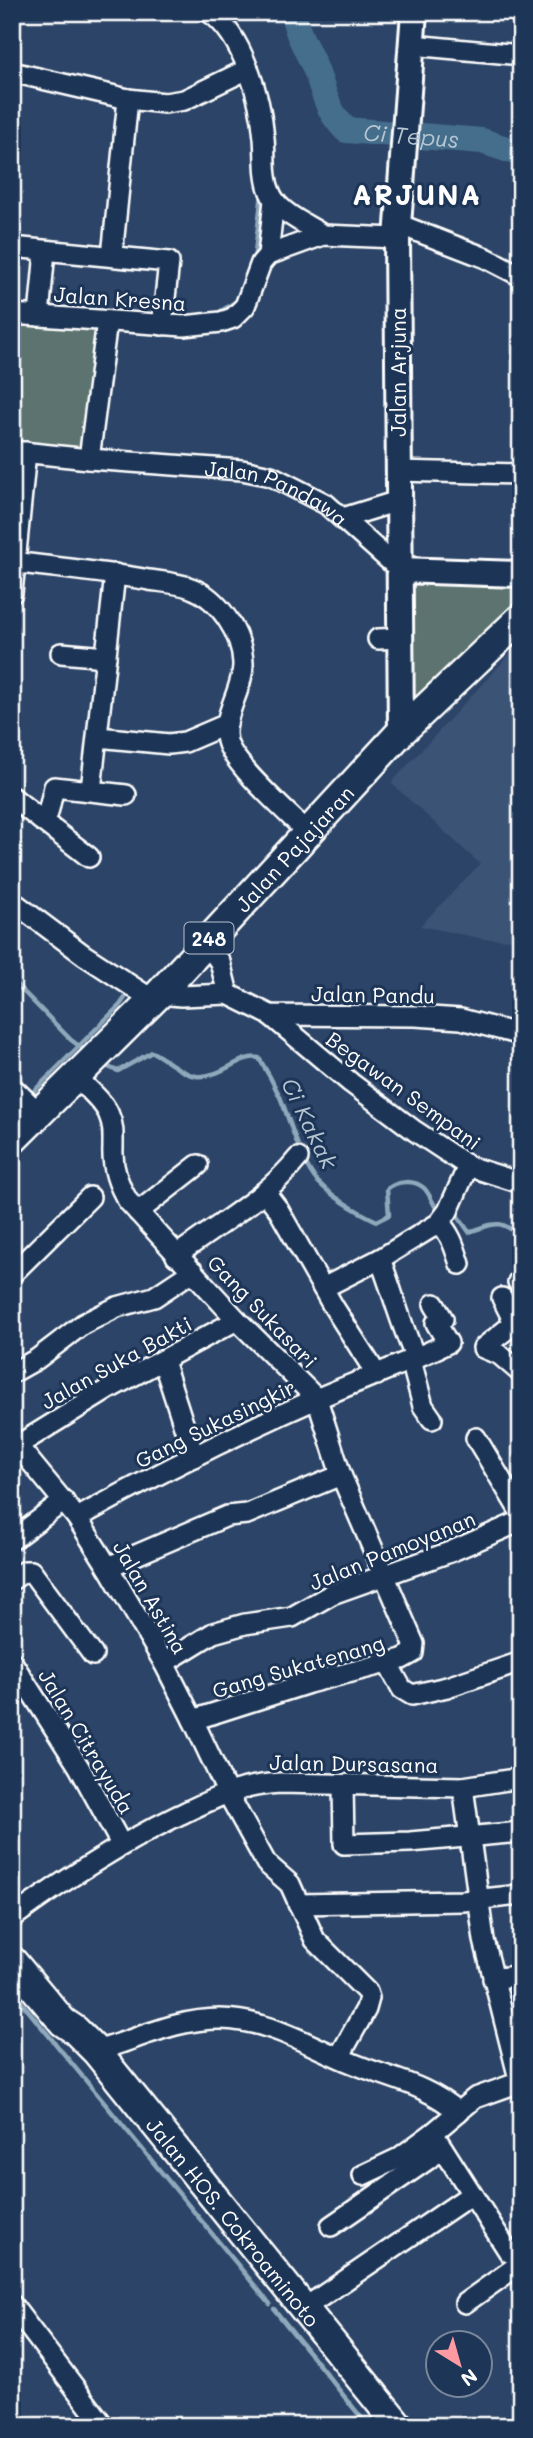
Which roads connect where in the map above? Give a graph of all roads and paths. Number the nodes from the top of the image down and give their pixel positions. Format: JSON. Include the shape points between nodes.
{"nodes":[{"id":1,"x":209,"y":12,"type":"edge"},
{"id":2,"x":414,"y":12,"type":"edge"},
{"id":3,"x":412,"y":45,"type":"junction"},
{"id":4,"x":521,"y":55,"type":"edge"},
{"id":5,"x":248,"y":69,"type":"junction"},
{"id":6,"x":12,"y":72,"type":"edge"},
{"id":7,"x":128,"y":99,"type":"junction"},
{"id":8,"x":274,"y":200,"type":"junction"},
{"id":9,"x":397,"y":231,"type":"junction"},
{"id":10,"x":323,"y":235,"type":"junction"},
{"id":11,"x":12,"y":247,"type":"edge"},
{"id":12,"x":45,"y":251,"type":"junction"},
{"id":13,"x":268,"y":255,"type":"junction"},
{"id":14,"x":112,"y":256,"type":"junction"},
{"id":15,"x":521,"y":276,"type":"edge"},
{"id":16,"x":12,"y":314,"type":"edge"},
{"id":17,"x":39,"y":316,"type":"junction"},
{"id":18,"x":107,"y":321,"type":"junction"},
{"id":19,"x":162,"y":325,"type":"junction"},
{"id":20,"x":19,"y":452,"type":"edge"},
{"id":21,"x":89,"y":459,"type":"junction"},
{"id":22,"x":397,"y":471,"type":"junction"},
{"id":23,"x":521,"y":474,"type":"edge"},
{"id":24,"x":398,"y":501,"type":"junction"},
{"id":25,"x":343,"y":519,"type":"junction"},
{"id":26,"x":14,"y":563,"type":"edge"},
{"id":27,"x":400,"y":570,"type":"junction"},
{"id":28,"x":116,"y":574,"type":"junction"},
{"id":29,"x":521,"y":574,"type":"edge"},
{"id":30,"x":12,"y":593,"type":"edge"},
{"id":31,"x":521,"y":618,"type":"edge"},
{"id":32,"x":61,"y":653,"type":"dead end"},
{"id":33,"x":106,"y":657,"type":"junction"},
{"id":34,"x":227,"y":724,"type":"junction"},
{"id":35,"x":401,"y":732,"type":"junction"},
{"id":36,"x":98,"y":737,"type":"junction"},
{"id":37,"x":91,"y":790,"type":"junction"},
{"id":38,"x":125,"y":795,"type":"dead end"},
{"id":39,"x":12,"y":797,"type":"edge"},
{"id":40,"x":41,"y":820,"type":"junction"},
{"id":41,"x":307,"y":832,"type":"junction"},
{"id":42,"x":89,"y":857,"type":"dead end"},
{"id":43,"x":12,"y":901,"type":"edge"},
{"id":44,"x":206,"y":942,"type":"junction"},
{"id":45,"x":228,"y":994,"type":"junction"},
{"id":46,"x":156,"y":997,"type":"junction"},
{"id":47,"x":270,"y":1015,"type":"junction"},
{"id":48,"x":521,"y":1035,"type":"edge"},
{"id":49,"x":76,"y":1077,"type":"junction"},
{"id":50,"x":12,"y":1087,"type":"edge"},
{"id":51,"x":40,"y":1114,"type":"junction"},
{"id":52,"x":12,"y":1140,"type":"edge"},
{"id":53,"x":298,"y":1158,"type":"dead end"},
{"id":54,"x":198,"y":1165,"type":"dead end"},
{"id":55,"x":468,"y":1167,"type":"junction"},
{"id":56,"x":521,"y":1183,"type":"edge"},
{"id":57,"x":265,"y":1192,"type":"junction"},
{"id":58,"x":90,"y":1197,"type":"dead end"},
{"id":59,"x":138,"y":1212,"type":"junction"},
{"id":60,"x":443,"y":1218,"type":"junction"},
{"id":61,"x":176,"y":1256,"type":"junction"},
{"id":62,"x":380,"y":1259,"type":"junction"},
{"id":63,"x":460,"y":1264,"type":"dead end"},
{"id":64,"x":193,"y":1271,"type":"junction"},
{"id":65,"x":12,"y":1274,"type":"edge"},
{"id":66,"x":323,"y":1288,"type":"junction"},
{"id":67,"x":502,"y":1298,"type":"dead end"},
{"id":68,"x":434,"y":1304,"type":"dead end"},
{"id":69,"x":237,"y":1320,"type":"junction"},
{"id":70,"x":517,"y":1320,"type":"edge"},
{"id":71,"x":413,"y":1359,"type":"junction"},
{"id":72,"x":163,"y":1361,"type":"junction"},
{"id":73,"x":12,"y":1373,"type":"edge"},
{"id":74,"x":521,"y":1373,"type":"edge"},
{"id":75,"x":377,"y":1375,"type":"junction"},
{"id":76,"x":317,"y":1399,"type":"junction"},
{"id":77,"x":432,"y":1419,"type":"dead end"},
{"id":78,"x":476,"y":1438,"type":"dead end"},
{"id":79,"x":15,"y":1442,"type":"edge"},
{"id":80,"x":194,"y":1457,"type":"junction"},
{"id":81,"x":341,"y":1475,"type":"junction"},
{"id":82,"x":64,"y":1501,"type":"junction"},
{"id":83,"x":521,"y":1513,"type":"edge"},
{"id":84,"x":77,"y":1518,"type":"junction"},
{"id":85,"x":521,"y":1521,"type":"edge"},
{"id":86,"x":12,"y":1540,"type":"edge"},
{"id":87,"x":108,"y":1567,"type":"junction"},
{"id":88,"x":385,"y":1575,"type":"junction"},
{"id":89,"x":12,"y":1580,"type":"edge"},
{"id":90,"x":93,"y":1655,"type":"dead end"},
{"id":91,"x":12,"y":1662,"type":"edge"},
{"id":92,"x":521,"y":1662,"type":"edge"},
{"id":93,"x":164,"y":1663,"type":"junction"},
{"id":94,"x":388,"y":1664,"type":"junction"},
{"id":95,"x":193,"y":1720,"type":"junction"},
{"id":96,"x":521,"y":1778,"type":"edge"},
{"id":97,"x":343,"y":1785,"type":"junction"},
{"id":98,"x":463,"y":1787,"type":"junction"},
{"id":99,"x":227,"y":1792,"type":"junction"},
{"id":100,"x":521,"y":1832,"type":"edge"},
{"id":101,"x":471,"y":1838,"type":"junction"},
{"id":102,"x":121,"y":1844,"type":"junction"},
{"id":103,"x":521,"y":1895,"type":"edge"},
{"id":104,"x":478,"y":1901,"type":"junction"},
{"id":105,"x":298,"y":1904,"type":"junction"},
{"id":106,"x":12,"y":1918,"type":"edge"},
{"id":107,"x":12,"y":1961,"type":"edge"},
{"id":108,"x":521,"y":1975,"type":"edge"},
{"id":109,"x":493,"y":1979,"type":"junction"},
{"id":110,"x":63,"y":2022,"type":"junction"},
{"id":111,"x":96,"y":2051,"type":"junction"},
{"id":112,"x":517,"y":2053,"type":"edge"},
{"id":113,"x":339,"y":2057,"type":"junction"},
{"id":114,"x":520,"y":2085,"type":"edge"},
{"id":115,"x":458,"y":2112,"type":"junction"},
{"id":116,"x":438,"y":2141,"type":"junction"},
{"id":117,"x":363,"y":2175,"type":"dead end"},
{"id":118,"x":472,"y":2194,"type":"junction"},
{"id":119,"x":331,"y":2226,"type":"dead end"},
{"id":120,"x":519,"y":2261,"type":"edge"},
{"id":121,"x":465,"y":2303,"type":"dead end"},
{"id":122,"x":12,"y":2305,"type":"edge"},
{"id":123,"x":303,"y":2309,"type":"junction"},
{"id":124,"x":104,"y":2426,"type":"edge"},
{"id":125,"x":381,"y":2426,"type":"edge"},
{"id":126,"x":399,"y":2426,"type":"edge"}],
"edges":[{"from":1,"to":5,"type":"street","via":[[229,32]]},
{"from":2,"to":3,"type":"main road","name":"Jalan Arjuna"},
{"from":3,"to":4,"type":"street"},
{"from":3,"to":9,"type":"main road","name":"Jalan Arjuna"},
{"from":5,"to":7,"type":"street","via":[[176,103]]},
{"from":5,"to":8,"type":"street","via":[[261,110],[268,186]]},
{"from":6,"to":7,"type":"street"},
{"from":7,"to":14,"type":"street"},
{"from":8,"to":10,"type":"street"},
{"from":8,"to":13,"type":"street"},
{"from":9,"to":10,"type":"street"},
{"from":9,"to":15,"type":"street","via":[[486,258]]},
{"from":9,"to":22,"type":"main road","name":"Jalan Arjuna"},
{"from":10,"to":13,"type":"street"},
{"from":11,"to":12,"type":"street"},
{"from":12,"to":14,"type":"street"},
{"from":12,"to":17,"type":"street"},
{"from":13,"to":19,"type":"street","name":"Jalan Kresna","via":[[249,300],[233,318],[196,326]]},
{"from":14,"to":19,"type":"street","via":[[169,262]]},
{"from":16,"to":17,"type":"street","name":"Jalan Kresna"},
{"from":17,"to":18,"type":"street","name":"Jalan Kresna"},
{"from":18,"to":19,"type":"street","name":"Jalan Kresna"},
{"from":18,"to":21,"type":"street"},
{"from":20,"to":21,"type":"street","name":"Jalan Pandawa"},
{"from":20,"to":26,"type":"street"},
{"from":21,"to":25,"type":"street","name":"Jalan Pandawa","via":[[271,476],[326,504]]},
{"from":22,"to":23,"type":"street"},
{"from":22,"to":24,"type":"main road","name":"Jalan Arjuna"},
{"from":24,"to":25,"type":"street"},
{"from":24,"to":27,"type":"main road","name":"Jalan Arjuna"},
{"from":25,"to":27,"type":"street","name":"Jalan Pandawa"},
{"from":26,"to":28,"type":"street"},
{"from":26,"to":30,"type":"street"},
{"from":27,"to":29,"type":"main road"},
{"from":27,"to":35,"type":"main road","name":"Jalan Arjuna","via":[[389,638]]},
{"from":28,"to":33,"type":"street"},
{"from":28,"to":34,"type":"street","via":[[191,587],[210,599],[229,622],[243,663]]},
{"from":31,"to":35,"type":"highway","name":"Jalan Pajajaran","number":"248"},
{"from":32,"to":33,"type":"street"},
{"from":33,"to":36,"type":"street"},
{"from":34,"to":36,"type":"street","via":[[186,742],[169,744]]},
{"from":34,"to":41,"type":"street","via":[[227,741],[238,761]]},
{"from":35,"to":41,"type":"highway","name":"Jalan Pajajaran","number":"248"},
{"from":36,"to":37,"type":"street"},
{"from":37,"to":38,"type":"street"},
{"from":37,"to":40,"type":"street","via":[[54,787],[48,813]]},
{"from":39,"to":40,"type":"street"},
{"from":40,"to":42,"type":"street"},
{"from":41,"to":44,"type":"highway","name":"Jalan Pajajaran","number":"248"},
{"from":43,"to":46,"type":"street","via":[[84,955]]},
{"from":44,"to":45,"type":"street","via":[[220,962]]},
{"from":44,"to":46,"type":"highway","name":"Jalan Pajajaran","number":"248"},
{"from":45,"to":46,"type":"street","name":"Jalan Pandu"},
{"from":45,"to":47,"type":"street","name":"Jalan Pandu"},
{"from":46,"to":49,"type":"highway","name":"Jalan Pajajaran","number":"248"},
{"from":47,"to":48,"type":"street","name":"Jalan Pandu","via":[[461,1019]]},
{"from":47,"to":55,"type":"street","name":"Begawan Sempani","via":[[351,1083]]},
{"from":49,"to":51,"type":"highway","name":"Jalan Pajajaran","number":"248"},
{"from":49,"to":59,"type":"street","name":"Gang Sukasari","via":[[109,1112],[118,1183]]},
{"from":50,"to":51,"type":"street"},
{"from":51,"to":52,"type":"highway","name":"Jalan Pajajaran","number":"248"},
{"from":53,"to":57,"type":"street","name":"Gang Sukasari"},
{"from":54,"to":59,"type":"street"},
{"from":55,"to":56,"type":"street","name":"Begawan Sempani"},
{"from":55,"to":60,"type":"street"},
{"from":57,"to":61,"type":"street","name":"Gang Sukasari"},
{"from":57,"to":66,"type":"street"},
{"from":58,"to":65,"type":"street"},
{"from":59,"to":61,"type":"street","name":"Gang Sukasari"},
{"from":60,"to":62,"type":"street"},
{"from":60,"to":63,"type":"street"},
{"from":61,"to":64,"type":"street","name":"Gang Sukasari"},
{"from":62,"to":66,"type":"street"},
{"from":62,"to":71,"type":"street"},
{"from":64,"to":69,"type":"street","name":"Gang Sukasari"},
{"from":64,"to":73,"type":"street","via":[[154,1297],[117,1307],[83,1324]]},
{"from":66,"to":75,"type":"street"},
{"from":67,"to":70,"type":"street"},
{"from":68,"to":71,"type":"street","via":[[443,1319],[436,1323],[448,1343]]},
{"from":69,"to":72,"type":"street","name":"Jalan Suka Bakti"},
{"from":69,"to":76,"type":"street","name":"Gang Sukasari"},
{"from":70,"to":74,"type":"street","via":[[483,1348]]},
{"from":71,"to":75,"type":"street"},
{"from":71,"to":77,"type":"street","via":[[423,1406]]},
{"from":72,"to":79,"type":"street","name":"Jalan Suka Bakti"},
{"from":72,"to":80,"type":"street"},
{"from":75,"to":76,"type":"street"},
{"from":76,"to":80,"type":"street","name":"Gang Sukasingkir"},
{"from":76,"to":81,"type":"street","name":"Gang Sukasingkir"},
{"from":78,"to":83,"type":"street"},
{"from":79,"to":82,"type":"street","name":"Jalan Astina"},
{"from":80,"to":84,"type":"street","name":"Gang Sukasingkir"},
{"from":81,"to":87,"type":"street","via":[[247,1514],[227,1516]]},
{"from":81,"to":88,"type":"street","name":"Gang Sukasingkir"},
{"from":82,"to":84,"type":"street","name":"Jalan Astina"},
{"from":82,"to":86,"type":"street"},
{"from":84,"to":87,"type":"street","name":"Jalan Astina"},
{"from":85,"to":88,"type":"street","name":"Jalan Pamoyanan"},
{"from":87,"to":93,"type":"street","name":"Jalan Astina"},
{"from":88,"to":93,"type":"street","name":"Jalan Pamoyanan","via":[[332,1594],[292,1617],[213,1633]]},
{"from":88,"to":94,"type":"street","name":"Gang Sukatenang","via":[[415,1648],[410,1656]]},
{"from":89,"to":90,"type":"street","via":[[32,1571]]},
{"from":91,"to":102,"type":"street","name":"Jalan Citrayuda","via":[[79,1767]]},
{"from":92,"to":94,"type":"street","via":[[412,1695],[402,1689]]},
{"from":93,"to":95,"type":"street","name":"Jalan Astina"},
{"from":94,"to":95,"type":"street","name":"Gang Sukatenang","via":[[309,1683]]},
{"from":95,"to":99,"type":"street","name":"Jalan Astina"},
{"from":96,"to":98,"type":"street","name":"Jalan Dursasana"},
{"from":97,"to":98,"type":"street","name":"Jalan Dursasana"},
{"from":97,"to":99,"type":"street","name":"Jalan Dursasana","via":[[268,1784]]},
{"from":97,"to":101,"type":"street","via":[[344,1844]]},
{"from":98,"to":101,"type":"street"},
{"from":99,"to":102,"type":"street","name":"Jalan Dursasana"},
{"from":99,"to":105,"type":"street","name":"Jalan Astina","via":[[268,1866],[288,1880]]},
{"from":100,"to":101,"type":"street"},
{"from":101,"to":104,"type":"street"},
{"from":102,"to":106,"type":"street","name":"Jalan Dursasana"},
{"from":103,"to":104,"type":"street"},
{"from":104,"to":105,"type":"street"},
{"from":104,"to":109,"type":"street"},
{"from":105,"to":113,"type":"street","name":"Jalan Astina","via":[[315,1941],[369,1997]]},
{"from":107,"to":110,"type":"highway","name":"Jalan HOS. Cokroaminoto"},
{"from":108,"to":109,"type":"street"},
{"from":109,"to":112,"type":"street"},
{"from":110,"to":111,"type":"highway","name":"Jalan HOS. Cokroaminoto"},
{"from":110,"to":125,"type":"highway","name":"Jalan HOS. Cokroaminoto","via":[[85,2061]]},
{"from":111,"to":113,"type":"street","via":[[180,2023],[220,2019],[262,2025]]},
{"from":111,"to":123,"type":"highway","name":"Jalan HOS. Cokroaminoto"},
{"from":112,"to":114,"type":"street"},
{"from":113,"to":115,"type":"street","via":[[438,2095]]},
{"from":114,"to":115,"type":"street","via":[[475,2098]]},
{"from":115,"to":116,"type":"street"},
{"from":116,"to":117,"type":"street"},
{"from":116,"to":118,"type":"street"},
{"from":116,"to":119,"type":"street"},
{"from":118,"to":120,"type":"street"},
{"from":118,"to":123,"type":"street"},
{"from":120,"to":121,"type":"street"},
{"from":122,"to":124,"type":"street"},
{"from":123,"to":126,"type":"highway","name":"Jalan HOS. Cokroaminoto"}]}
